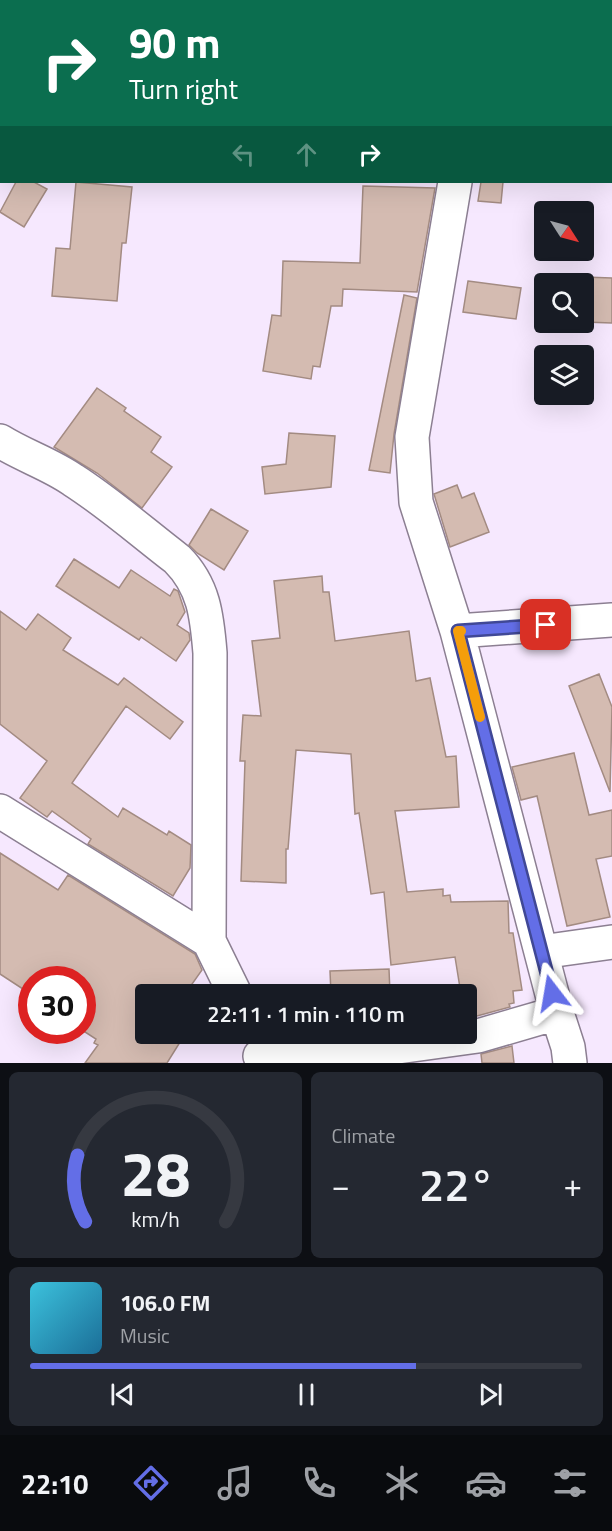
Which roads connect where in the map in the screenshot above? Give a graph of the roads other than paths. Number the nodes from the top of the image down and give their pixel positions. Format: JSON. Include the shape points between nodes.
{"nodes":[{"id":1,"x":455,"y":183,"type":"edge"},
{"id":2,"x":0,"y":441,"type":"edge"},
{"id":3,"x":612,"y":620,"type":"edge"},
{"id":4,"x":458,"y":631,"type":"junction"},
{"id":5,"x":0,"y":811,"type":"edge"},
{"id":6,"x":209,"y":941,"type":"junction"},
{"id":7,"x":612,"y":942,"type":"edge"},
{"id":8,"x":541,"y":952,"type":"junction"},
{"id":9,"x":231,"y":984,"type":"edge"},
{"id":10,"x":557,"y":1013,"type":"junction"},
{"id":11,"x":258,"y":1051,"type":"edge"},
{"id":12,"x":570,"y":1063,"type":"edge"}],
"edges":[{"from":1,"to":4,"type":"street","via":[[412,437],[416,502]]},
{"from":2,"to":6,"type":"street","via":[[75,481],[177,559],[201,593],[210,653]]},
{"from":3,"to":4,"type":"street"},
{"from":4,"to":8,"type":"street"},
{"from":5,"to":6,"type":"street"},
{"from":6,"to":9,"type":"street"},
{"from":7,"to":8,"type":"street"},
{"from":8,"to":10,"type":"street"},
{"from":10,"to":11,"type":"street","via":[[478,1036],[390,1048]]},
{"from":10,"to":12,"type":"street"}]}
